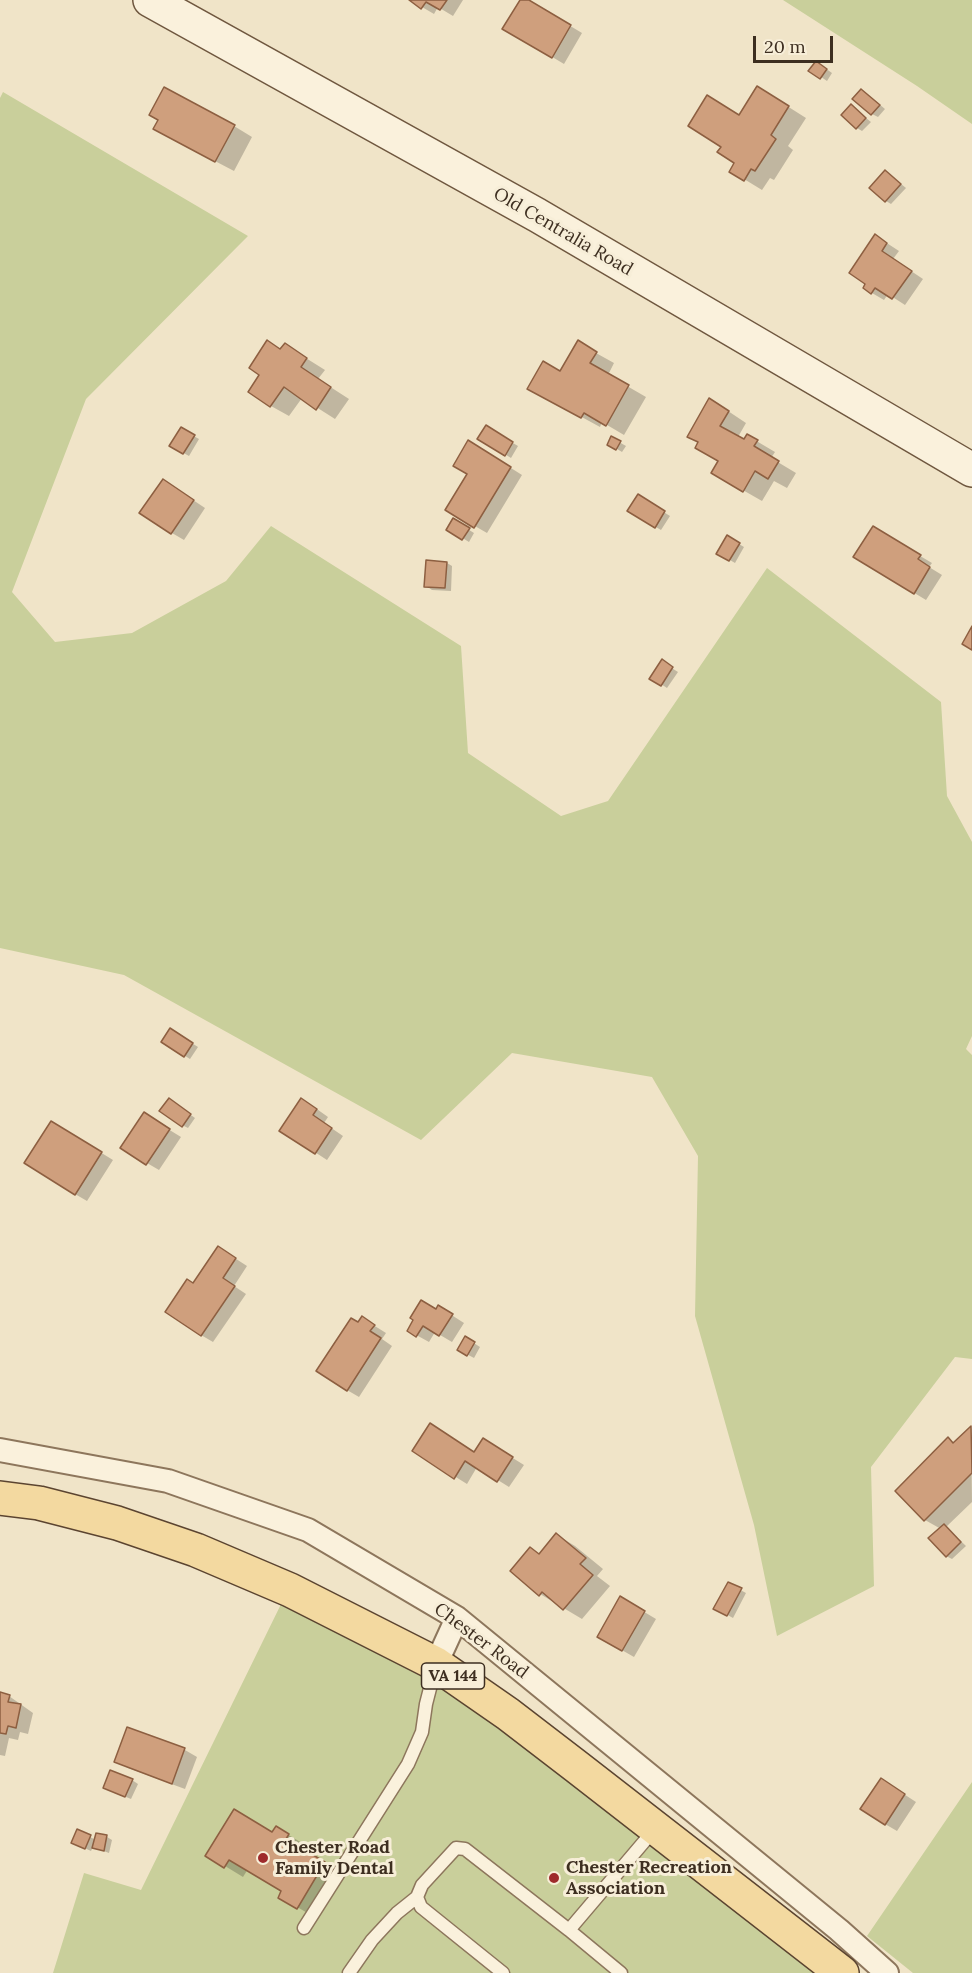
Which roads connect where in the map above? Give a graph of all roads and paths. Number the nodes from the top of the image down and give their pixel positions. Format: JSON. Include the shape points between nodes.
{"nodes":[{"id":1,"x":150,"y":0,"type":"edge"},
{"id":2,"x":972,"y":470,"type":"edge"},
{"id":3,"x":0,"y":1450,"type":"edge"},
{"id":4,"x":0,"y":1498,"type":"edge"},
{"id":5,"x":457,"y":1618,"type":"junction"},
{"id":6,"x":436,"y":1664,"type":"junction"},
{"id":7,"x":655,"y":1829,"type":"junction"},
{"id":8,"x":417,"y":1897,"type":"junction"},
{"id":9,"x":304,"y":1928,"type":"dead end"},
{"id":10,"x":569,"y":1930,"type":"junction"},
{"id":11,"x":497,"y":1971,"type":"edge"},
{"id":12,"x":349,"y":1973,"type":"edge"},
{"id":13,"x":621,"y":1973,"type":"edge"},
{"id":14,"x":842,"y":1973,"type":"edge"},
{"id":15,"x":887,"y":1973,"type":"edge"}],
"edges":[{"from":1,"to":2,"type":"street","name":"Old Centralia Road","via":[[537,215]]},
{"from":3,"to":5,"type":"street","name":"Chester Road","number":"VA 144","via":[[168,1481],[308,1530]]},
{"from":4,"to":6,"type":"main road","number":"VA 144","via":[[117,1522],[196,1550],[290,1590]]},
{"from":5,"to":6,"type":"street"},
{"from":5,"to":15,"type":"street","name":"Chester Road","number":"VA 144"},
{"from":6,"to":7,"type":"main road","number":"VA 144","via":[[517,1721]]},
{"from":6,"to":9,"type":"lane","via":[[422,1732],[408,1764]]},
{"from":7,"to":10,"type":"lane"},
{"from":7,"to":14,"type":"main road","number":"VA 144"},
{"from":8,"to":10,"type":"lane","via":[[456,1848],[465,1849]]},
{"from":8,"to":11,"type":"lane","via":[[421,1907]]},
{"from":8,"to":12,"type":"lane","via":[[372,1940]]},
{"from":10,"to":13,"type":"lane"}]}
